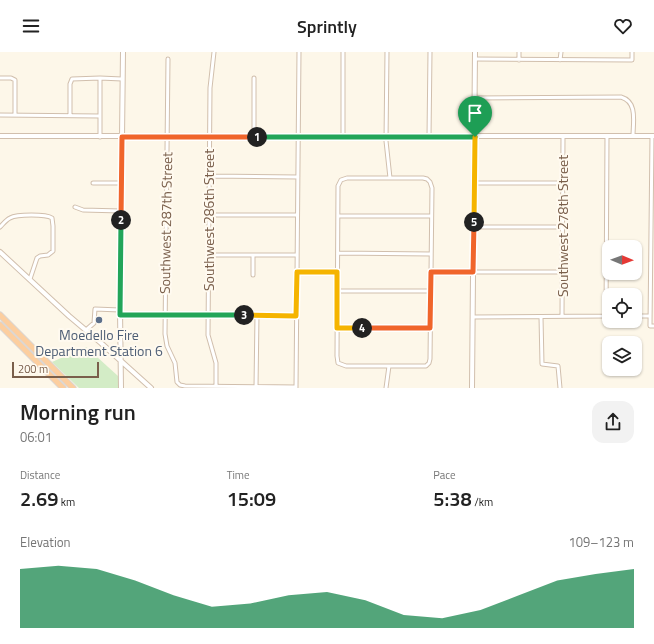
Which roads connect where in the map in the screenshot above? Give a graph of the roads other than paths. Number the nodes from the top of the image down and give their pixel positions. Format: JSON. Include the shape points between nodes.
{"nodes":[{"id":1,"x":123,"y":52,"type":"edge"},
{"id":2,"x":214,"y":52,"type":"edge"},
{"id":3,"x":299,"y":52,"type":"edge"},
{"id":4,"x":344,"y":52,"type":"edge"},
{"id":5,"x":387,"y":52,"type":"edge"},
{"id":6,"x":430,"y":52,"type":"edge"},
{"id":7,"x":475,"y":52,"type":"edge"},
{"id":8,"x":519,"y":52,"type":"edge"},
{"id":9,"x":561,"y":52,"type":"edge"},
{"id":10,"x":632,"y":52,"type":"edge"},
{"id":11,"x":168,"y":59,"type":"dead end"},
{"id":12,"x":475,"y":59,"type":"junction"},
{"id":13,"x":519,"y":60,"type":"junction"},
{"id":14,"x":560,"y":60,"type":"junction"},
{"id":15,"x":0,"y":78,"type":"edge"},
{"id":16,"x":100,"y":78,"type":"junction"},
{"id":17,"x":254,"y":78,"type":"dead end"},
{"id":18,"x":122,"y":79,"type":"junction"},
{"id":19,"x":475,"y":98,"type":"junction"},
{"id":20,"x":0,"y":114,"type":"edge"},
{"id":21,"x":15,"y":115,"type":"junction"},
{"id":22,"x":70,"y":115,"type":"junction"},
{"id":23,"x":100,"y":116,"type":"junction"},
{"id":24,"x":0,"y":136,"type":"edge"},
{"id":25,"x":608,"y":136,"type":"junction"},
{"id":26,"x":633,"y":136,"type":"junction"},
{"id":27,"x":653,"y":136,"type":"edge"},
{"id":28,"x":100,"y":137,"type":"junction"},
{"id":29,"x":122,"y":137,"type":"junction"},
{"id":30,"x":167,"y":137,"type":"junction"},
{"id":31,"x":210,"y":137,"type":"junction"},
{"id":32,"x":254,"y":137,"type":"junction"},
{"id":33,"x":298,"y":137,"type":"junction"},
{"id":34,"x":343,"y":137,"type":"junction"},
{"id":35,"x":386,"y":137,"type":"junction"},
{"id":36,"x":429,"y":137,"type":"junction"},
{"id":37,"x":475,"y":137,"type":"junction"},
{"id":38,"x":563,"y":137,"type":"junction"},
{"id":39,"x":653,"y":157,"type":"edge"},
{"id":40,"x":210,"y":176,"type":"junction"},
{"id":41,"x":298,"y":177,"type":"junction"},
{"id":42,"x":390,"y":178,"type":"junction"},
{"id":43,"x":93,"y":183,"type":"dead end"},
{"id":44,"x":122,"y":183,"type":"junction"},
{"id":45,"x":474,"y":183,"type":"junction"},
{"id":46,"x":563,"y":183,"type":"junction"},
{"id":47,"x":653,"y":189,"type":"edge"},
{"id":48,"x":75,"y":207,"type":"dead end"},
{"id":49,"x":121,"y":211,"type":"junction"},
{"id":50,"x":209,"y":215,"type":"junction"},
{"id":51,"x":297,"y":216,"type":"junction"},
{"id":52,"x":338,"y":216,"type":"junction"},
{"id":53,"x":431,"y":216,"type":"junction"},
{"id":54,"x":653,"y":221,"type":"edge"},
{"id":55,"x":0,"y":227,"type":"edge"},
{"id":56,"x":474,"y":227,"type":"junction"},
{"id":57,"x":563,"y":227,"type":"junction"},
{"id":58,"x":0,"y":252,"type":"edge"},
{"id":59,"x":338,"y":253,"type":"junction"},
{"id":60,"x":431,"y":254,"type":"junction"},
{"id":61,"x":652,"y":254,"type":"edge"},
{"id":62,"x":209,"y":255,"type":"junction"},
{"id":63,"x":253,"y":255,"type":"junction"},
{"id":64,"x":297,"y":255,"type":"junction"},
{"id":65,"x":297,"y":272,"type":"junction"},
{"id":66,"x":337,"y":272,"type":"junction"},
{"id":67,"x":431,"y":272,"type":"junction"},
{"id":68,"x":473,"y":272,"type":"junction"},
{"id":69,"x":562,"y":272,"type":"junction"},
{"id":70,"x":253,"y":275,"type":"dead end"},
{"id":71,"x":30,"y":279,"type":"junction"},
{"id":72,"x":608,"y":288,"type":"edge"},
{"id":73,"x":337,"y":291,"type":"junction"},
{"id":74,"x":431,"y":291,"type":"junction"},
{"id":75,"x":652,"y":291,"type":"edge"},
{"id":76,"x":120,"y":312,"type":"junction"},
{"id":77,"x":165,"y":314,"type":"junction"},
{"id":78,"x":0,"y":315,"type":"edge"},
{"id":79,"x":208,"y":315,"type":"junction"},
{"id":80,"x":256,"y":315,"type":"junction"},
{"id":81,"x":296,"y":316,"type":"junction"},
{"id":82,"x":562,"y":316,"type":"junction"},
{"id":83,"x":602,"y":316,"type":"edge"},
{"id":84,"x":642,"y":316,"type":"edge"},
{"id":85,"x":650,"y":316,"type":"junction"},
{"id":86,"x":473,"y":317,"type":"junction"},
{"id":87,"x":541,"y":317,"type":"junction"},
{"id":88,"x":3,"y":321,"type":"edge"},
{"id":89,"x":0,"y":324,"type":"edge"},
{"id":90,"x":654,"y":326,"type":"edge"},
{"id":91,"x":337,"y":328,"type":"junction"},
{"id":92,"x":430,"y":328,"type":"junction"},
{"id":93,"x":6,"y":330,"type":"junction"},
{"id":94,"x":86,"y":330,"type":"junction"},
{"id":95,"x":121,"y":343,"type":"junction"},
{"id":96,"x":111,"y":352,"type":"junction"},
{"id":97,"x":38,"y":354,"type":"junction"},
{"id":98,"x":121,"y":362,"type":"junction"},
{"id":99,"x":389,"y":366,"type":"junction"},
{"id":100,"x":55,"y":380,"type":"junction"},
{"id":101,"x":216,"y":386,"type":"junction"},
{"id":102,"x":256,"y":386,"type":"junction"},
{"id":103,"x":296,"y":387,"type":"edge"},
{"id":104,"x":63,"y":388,"type":"edge"},
{"id":105,"x":68,"y":388,"type":"edge"},
{"id":106,"x":73,"y":388,"type":"edge"},
{"id":107,"x":121,"y":388,"type":"edge"},
{"id":108,"x":151,"y":388,"type":"edge"},
{"id":109,"x":386,"y":388,"type":"edge"},
{"id":110,"x":472,"y":388,"type":"edge"},
{"id":111,"x":560,"y":388,"type":"edge"}],
"edges":[{"from":1,"to":18,"type":"street"},
{"from":2,"to":31,"type":"street","name":"Southwest 286th Street","via":[[210,83]]},
{"from":3,"to":33,"type":"street"},
{"from":4,"to":34,"type":"street"},
{"from":5,"to":35,"type":"street"},
{"from":6,"to":36,"type":"street"},
{"from":7,"to":12,"type":"street"},
{"from":8,"to":13,"type":"street"},
{"from":9,"to":14,"type":"street"},
{"from":10,"to":14,"type":"street","via":[[632,60]]},
{"from":11,"to":30,"type":"street","name":"Southwest 287th Street"},
{"from":12,"to":13,"type":"street"},
{"from":12,"to":19,"type":"street"},
{"from":13,"to":14,"type":"street"},
{"from":15,"to":21,"type":"street","via":[[15,80]]},
{"from":16,"to":18,"type":"street"},
{"from":16,"to":22,"type":"street","via":[[72,79]]},
{"from":16,"to":23,"type":"street"},
{"from":17,"to":32,"type":"street"},
{"from":18,"to":29,"type":"street"},
{"from":19,"to":26,"type":"street","via":[[619,97],[628,100],[633,109]]},
{"from":19,"to":37,"type":"street"},
{"from":20,"to":21,"type":"street"},
{"from":21,"to":22,"type":"street"},
{"from":22,"to":23,"type":"street"},
{"from":23,"to":28,"type":"street"},
{"from":24,"to":28,"type":"street"},
{"from":25,"to":26,"type":"street"},
{"from":25,"to":38,"type":"street"},
{"from":25,"to":72,"type":"street"},
{"from":26,"to":27,"type":"street"},
{"from":27,"to":39,"type":"street"},
{"from":28,"to":29,"type":"street"},
{"from":29,"to":30,"type":"street"},
{"from":29,"to":44,"type":"street"},
{"from":30,"to":31,"type":"street"},
{"from":30,"to":77,"type":"street","name":"Southwest 287th Street"},
{"from":31,"to":32,"type":"street"},
{"from":31,"to":40,"type":"street","name":"Southwest 286th Street"},
{"from":32,"to":33,"type":"street"},
{"from":33,"to":34,"type":"street"},
{"from":33,"to":41,"type":"street"},
{"from":34,"to":35,"type":"street"},
{"from":35,"to":36,"type":"street"},
{"from":35,"to":42,"type":"street"},
{"from":36,"to":37,"type":"street"},
{"from":37,"to":38,"type":"street"},
{"from":37,"to":45,"type":"street"},
{"from":38,"to":46,"type":"street","name":"Southwest 278th Street"},
{"from":39,"to":47,"type":"street"},
{"from":40,"to":41,"type":"street"},
{"from":40,"to":50,"type":"street","name":"Southwest 286th Street"},
{"from":41,"to":51,"type":"street"},
{"from":42,"to":52,"type":"street","via":[[341,180],[338,186]]},
{"from":42,"to":53,"type":"street","via":[[429,180],[432,185]]},
{"from":43,"to":44,"type":"street"},
{"from":44,"to":49,"type":"street"},
{"from":45,"to":46,"type":"street"},
{"from":45,"to":56,"type":"street"},
{"from":46,"to":57,"type":"street","name":"Southwest 278th Street"},
{"from":47,"to":54,"type":"street"},
{"from":48,"to":49,"type":"street","via":[[83,210]]},
{"from":49,"to":76,"type":"street"},
{"from":50,"to":51,"type":"street"},
{"from":50,"to":62,"type":"street","name":"Southwest 286th Street"},
{"from":51,"to":64,"type":"street"},
{"from":52,"to":53,"type":"street"},
{"from":52,"to":59,"type":"street"},
{"from":53,"to":60,"type":"street"},
{"from":54,"to":61,"type":"street"},
{"from":55,"to":71,"type":"street","via":[[8,219],[16,216],[52,218],[53,251],[48,256],[37,258]]},
{"from":56,"to":57,"type":"street"},
{"from":56,"to":68,"type":"street"},
{"from":57,"to":69,"type":"street","name":"Southwest 278th Street"},
{"from":58,"to":71,"type":"street"},
{"from":59,"to":60,"type":"street"},
{"from":59,"to":66,"type":"street"},
{"from":60,"to":67,"type":"street"},
{"from":61,"to":75,"type":"street"},
{"from":62,"to":63,"type":"street"},
{"from":62,"to":79,"type":"street","name":"Southwest 286th Street"},
{"from":63,"to":64,"type":"street"},
{"from":63,"to":70,"type":"street"},
{"from":64,"to":65,"type":"street"},
{"from":65,"to":66,"type":"street"},
{"from":65,"to":81,"type":"street"},
{"from":66,"to":73,"type":"street"},
{"from":67,"to":68,"type":"street"},
{"from":67,"to":74,"type":"street"},
{"from":68,"to":69,"type":"street"},
{"from":68,"to":86,"type":"street"},
{"from":69,"to":82,"type":"street","name":"Southwest 278th Street"},
{"from":71,"to":94,"type":"street"},
{"from":73,"to":74,"type":"street"},
{"from":73,"to":91,"type":"street"},
{"from":74,"to":92,"type":"street"},
{"from":75,"to":85,"type":"street"},
{"from":76,"to":77,"type":"street"},
{"from":76,"to":94,"type":"street","via":[[94,309],[94,323]]},
{"from":76,"to":95,"type":"street"},
{"from":77,"to":79,"type":"street"},
{"from":77,"to":101,"type":"street","name":"Southwest 287th Street","via":[[165,338],[175,362],[178,384]]},
{"from":78,"to":88,"type":"highway"},
{"from":79,"to":80,"type":"street"},
{"from":79,"to":101,"type":"street","name":"Southwest 286th Street","via":[[208,339],[216,363]]},
{"from":80,"to":81,"type":"street"},
{"from":80,"to":102,"type":"street"},
{"from":81,"to":103,"type":"street"},
{"from":82,"to":83,"type":"street"},
{"from":82,"to":87,"type":"street"},
{"from":84,"to":85,"type":"street"},
{"from":85,"to":90,"type":"street","via":[[650,326]]},
{"from":86,"to":87,"type":"street"},
{"from":86,"to":110,"type":"street"},
{"from":87,"to":111,"type":"street","via":[[542,364],[558,366]]},
{"from":88,"to":97,"type":"highway"},
{"from":89,"to":93,"type":"highway"},
{"from":91,"to":92,"type":"street"},
{"from":91,"to":99,"type":"street","via":[[339,364]]},
{"from":92,"to":99,"type":"street","via":[[428,364]]},
{"from":93,"to":97,"type":"highway","via":[[10,330]]},
{"from":93,"to":100,"type":"highway"},
{"from":94,"to":96,"type":"street"},
{"from":95,"to":96,"type":"street","via":[[117,350]]},
{"from":95,"to":98,"type":"street"},
{"from":96,"to":98,"type":"street"},
{"from":97,"to":106,"type":"highway"},
{"from":98,"to":107,"type":"street"},
{"from":98,"to":108,"type":"street"},
{"from":99,"to":109,"type":"street"},
{"from":100,"to":104,"type":"highway"},
{"from":100,"to":105,"type":"highway","via":[[60,380]]},
{"from":101,"to":102,"type":"street"},
{"from":102,"to":103,"type":"street"}]}
